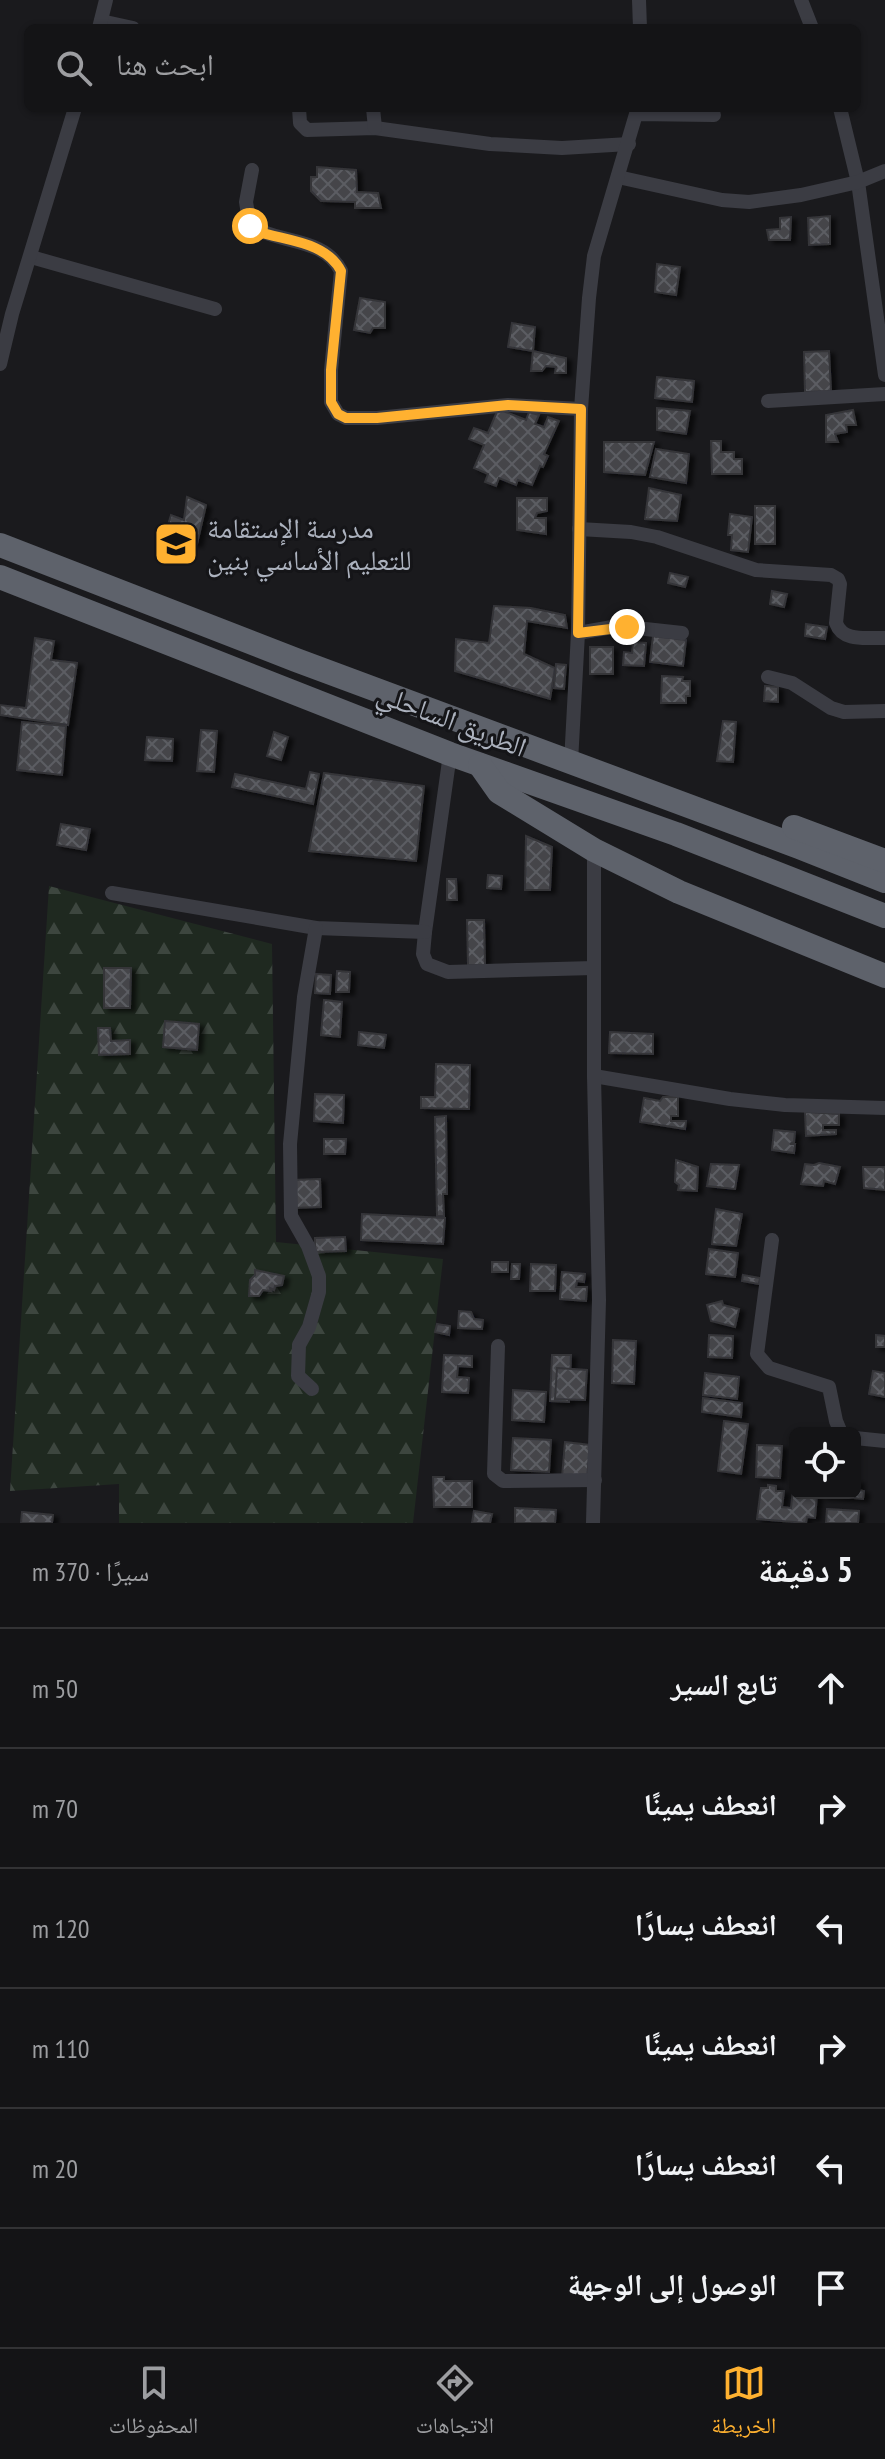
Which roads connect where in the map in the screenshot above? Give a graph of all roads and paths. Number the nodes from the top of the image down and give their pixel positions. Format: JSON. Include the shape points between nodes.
{"nodes":[{"id":1,"x":106,"y":0,"type":"edge"},
{"id":2,"x":639,"y":0,"type":"edge"},
{"id":3,"x":801,"y":0,"type":"edge"},
{"id":4,"x":100,"y":24,"type":"edge"},
{"id":5,"x":640,"y":24,"type":"edge"},
{"id":6,"x":810,"y":24,"type":"edge"},
{"id":7,"x":74,"y":112,"type":"edge"},
{"id":8,"x":299,"y":112,"type":"edge"},
{"id":9,"x":373,"y":112,"type":"edge"},
{"id":10,"x":636,"y":112,"type":"edge"},
{"id":11,"x":656,"y":112,"type":"edge"},
{"id":12,"x":841,"y":112,"type":"edge"},
{"id":13,"x":714,"y":115,"type":"dead end"},
{"id":14,"x":375,"y":128,"type":"junction"},
{"id":15,"x":629,"y":144,"type":"junction"},
{"id":16,"x":252,"y":170,"type":"dead end"},
{"id":17,"x":885,"y":171,"type":"edge"},
{"id":18,"x":618,"y":177,"type":"junction"},
{"id":19,"x":858,"y":182,"type":"junction"},
{"id":20,"x":31,"y":257,"type":"junction"},
{"id":21,"x":879,"y":290,"type":"edge"},
{"id":22,"x":215,"y":309,"type":"dead end"},
{"id":23,"x":0,"y":364,"type":"edge"},
{"id":24,"x":885,"y":375,"type":"edge"},
{"id":25,"x":885,"y":394,"type":"edge"},
{"id":26,"x":768,"y":401,"type":"dead end"},
{"id":27,"x":581,"y":409,"type":"junction"},
{"id":28,"x":579,"y":529,"type":"junction"},
{"id":29,"x":0,"y":545,"type":"edge"},
{"id":30,"x":0,"y":577,"type":"edge"},
{"id":31,"x":578,"y":633,"type":"junction"},
{"id":32,"x":682,"y":633,"type":"dead end"},
{"id":33,"x":885,"y":638,"type":"edge"},
{"id":34,"x":768,"y":677,"type":"dead end"},
{"id":35,"x":885,"y":711,"type":"edge"},
{"id":36,"x":450,"y":754,"type":"junction"},
{"id":37,"x":571,"y":762,"type":"junction"},
{"id":38,"x":480,"y":765,"type":"junction"},
{"id":39,"x":661,"y":795,"type":"junction"},
{"id":40,"x":594,"y":850,"type":"junction"},
{"id":41,"x":885,"y":861,"type":"edge"},
{"id":42,"x":885,"y":881,"type":"edge"},
{"id":43,"x":112,"y":893,"type":"dead end"},
{"id":44,"x":885,"y":916,"type":"edge"},
{"id":45,"x":316,"y":928,"type":"junction"},
{"id":46,"x":425,"y":932,"type":"junction"},
{"id":47,"x":594,"y":968,"type":"junction"},
{"id":48,"x":885,"y":976,"type":"edge"},
{"id":49,"x":594,"y":1076,"type":"junction"},
{"id":50,"x":885,"y":1108,"type":"edge"},
{"id":51,"x":772,"y":1240,"type":"dead end"},
{"id":52,"x":498,"y":1346,"type":"dead end"},
{"id":53,"x":312,"y":1389,"type":"dead end"},
{"id":54,"x":838,"y":1427,"type":"edge"},
{"id":55,"x":861,"y":1439,"type":"edge"},
{"id":56,"x":885,"y":1441,"type":"edge"},
{"id":57,"x":595,"y":1480,"type":"junction"},
{"id":58,"x":594,"y":1523,"type":"edge"}],
"edges":[{"from":1,"to":4,"type":"street"},
{"from":2,"to":5,"type":"street"},
{"from":3,"to":6,"type":"street"},
{"from":7,"to":20,"type":"street"},
{"from":8,"to":14,"type":"street","via":[[307,130]]},
{"from":9,"to":14,"type":"street"},
{"from":10,"to":15,"type":"street"},
{"from":11,"to":13,"type":"street"},
{"from":12,"to":19,"type":"street"},
{"from":14,"to":15,"type":"street","via":[[490,144]]},
{"from":15,"to":18,"type":"street"},
{"from":16,"to":27,"type":"street","via":[[246,202],[250,226],[322,250],[341,271],[331,370],[331,402],[338,414],[377,418],[508,405]]},
{"from":17,"to":19,"type":"street"},
{"from":18,"to":19,"type":"street","via":[[735,202]]},
{"from":18,"to":27,"type":"street","via":[[594,256]]},
{"from":19,"to":21,"type":"street"},
{"from":20,"to":22,"type":"street"},
{"from":20,"to":23,"type":"street"},
{"from":21,"to":24,"type":"street"},
{"from":25,"to":26,"type":"street"},
{"from":27,"to":28,"type":"street"},
{"from":28,"to":31,"type":"street"},
{"from":28,"to":33,"type":"street","via":[[657,537],[756,570],[831,575],[840,584],[837,629],[849,637]]},
{"from":29,"to":37,"type":"highway","name":"الطريق الساحلي"},
{"from":30,"to":36,"type":"highway","name":"الطريق الساحلي"},
{"from":31,"to":32,"type":"street","via":[[618,626]]},
{"from":31,"to":37,"type":"street"},
{"from":34,"to":35,"type":"street","via":[[792,683],[844,712]]},
{"from":36,"to":38,"type":"highway","name":"الطريق الساحلي"},
{"from":36,"to":46,"type":"street"},
{"from":37,"to":39,"type":"highway","name":"الطريق الساحلي"},
{"from":38,"to":40,"type":"highway","via":[[499,792]]},
{"from":38,"to":44,"type":"highway","name":"الطريق الساحلي"},
{"from":39,"to":41,"type":"highway","via":[[738,809]]},
{"from":39,"to":42,"type":"highway","name":"الطريق الساحلي"},
{"from":40,"to":47,"type":"street"},
{"from":40,"to":48,"type":"highway","via":[[694,898]]},
{"from":43,"to":45,"type":"street"},
{"from":45,"to":46,"type":"street"},
{"from":45,"to":53,"type":"street","via":[[290,1144],[291,1216],[319,1276],[313,1315],[299,1345],[298,1376]]},
{"from":46,"to":47,"type":"street","via":[[423,954],[437,970]]},
{"from":47,"to":49,"type":"street"},
{"from":49,"to":50,"type":"street","via":[[744,1101]]},
{"from":49,"to":57,"type":"street","via":[[599,1300]]},
{"from":51,"to":54,"type":"street","via":[[757,1354],[769,1368],[829,1387]]},
{"from":52,"to":57,"type":"street","via":[[494,1474],[503,1481]]},
{"from":55,"to":56,"type":"street"},
{"from":57,"to":58,"type":"street"}]}
